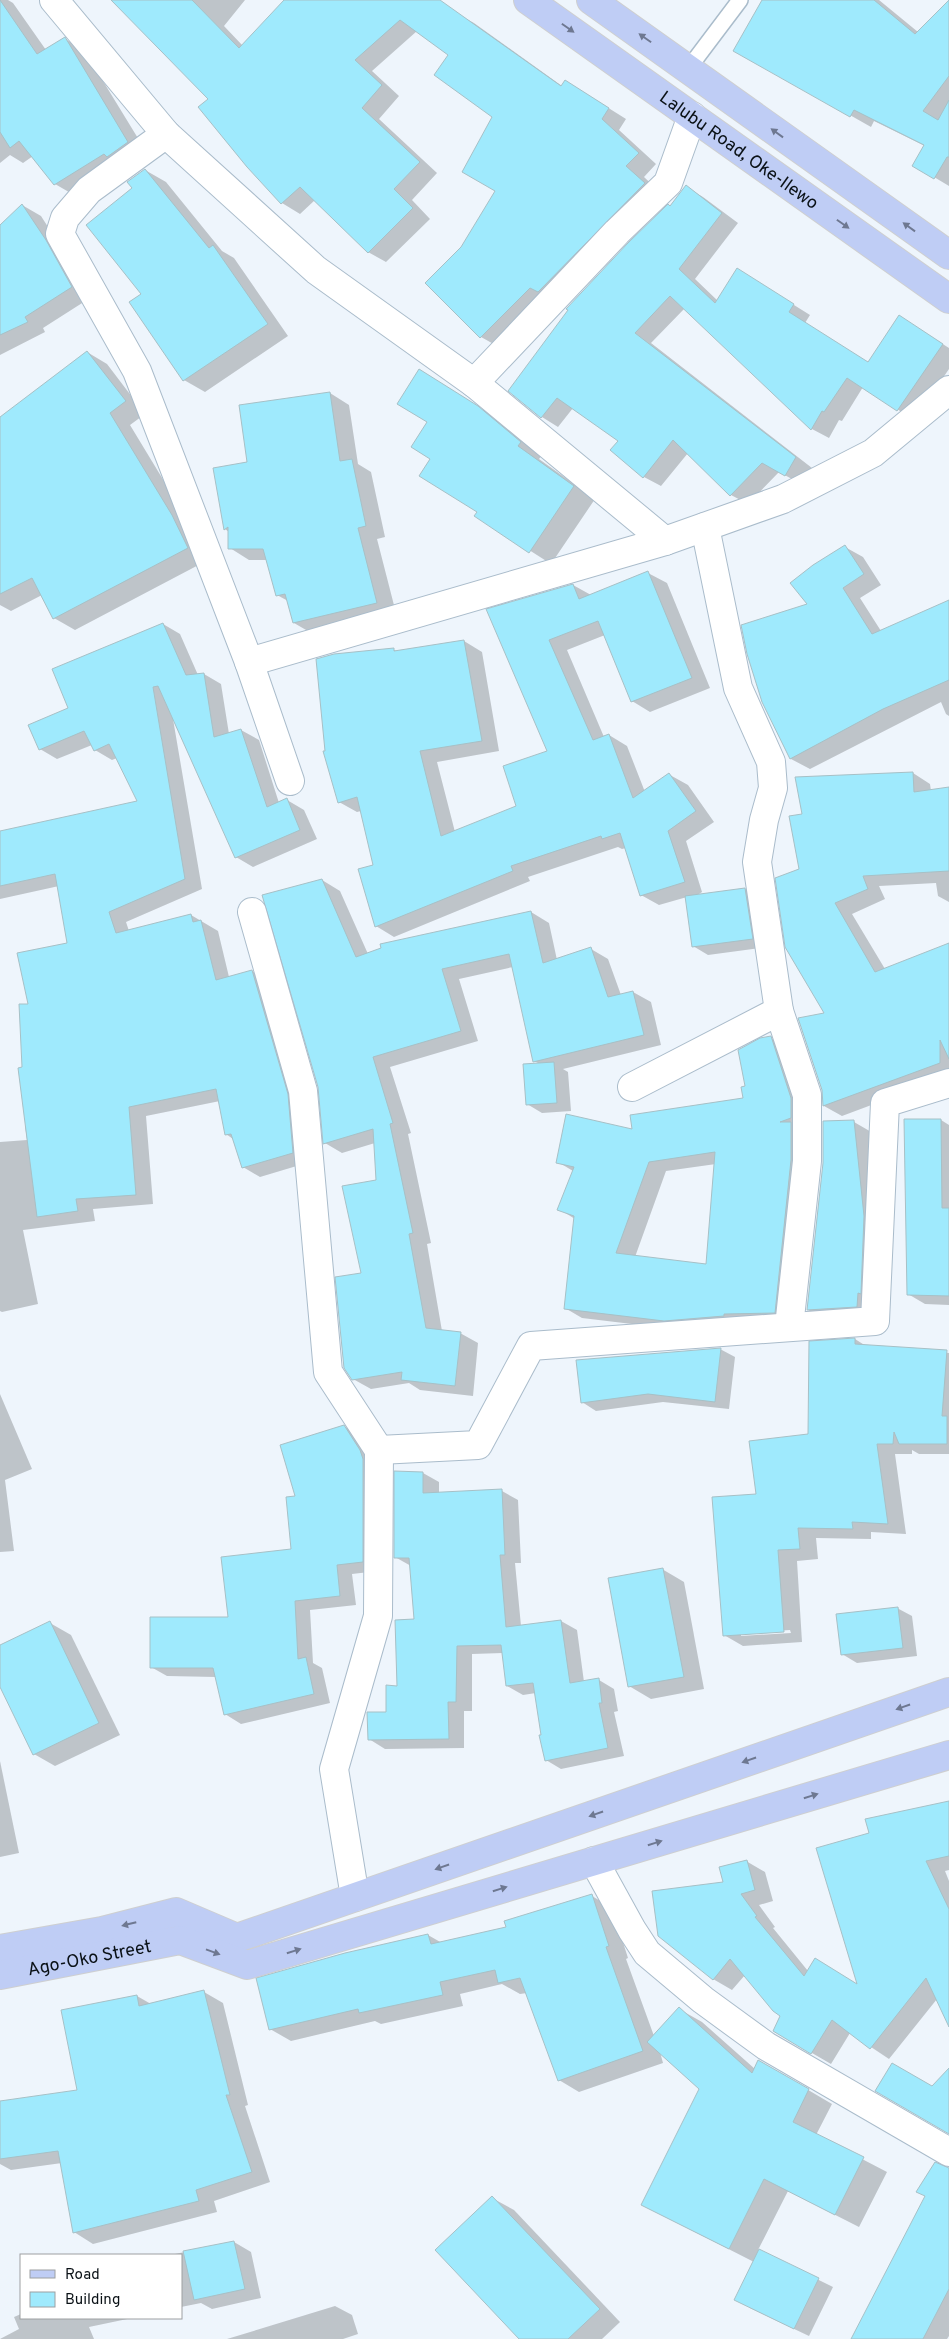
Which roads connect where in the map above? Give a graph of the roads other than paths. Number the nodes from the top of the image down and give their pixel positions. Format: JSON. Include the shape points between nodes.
{"nodes":[{"id":1,"x":54,"y":0,"type":"edge"},
{"id":2,"x":528,"y":0,"type":"edge"},
{"id":3,"x":591,"y":0,"type":"edge"},
{"id":4,"x":740,"y":0,"type":"edge"},
{"id":5,"x":688,"y":69,"type":"junction"},
{"id":6,"x":692,"y":116,"type":"junction"},
{"id":7,"x":166,"y":134,"type":"junction"},
{"id":8,"x":949,"y":256,"type":"edge"},
{"id":9,"x":949,"y":298,"type":"edge"},
{"id":10,"x":474,"y":383,"type":"junction"},
{"id":11,"x":949,"y":390,"type":"edge"},
{"id":12,"x":705,"y":527,"type":"junction"},
{"id":13,"x":665,"y":541,"type":"junction"},
{"id":14,"x":249,"y":662,"type":"junction"},
{"id":15,"x":290,"y":782,"type":"dead end"},
{"id":16,"x":252,"y":912,"type":"dead end"},
{"id":17,"x":779,"y":1011,"type":"junction"},
{"id":18,"x":949,"y":1083,"type":"edge"},
{"id":19,"x":632,"y":1087,"type":"dead end"},
{"id":20,"x":789,"y":1327,"type":"junction"},
{"id":21,"x":379,"y":1450,"type":"junction"},
{"id":22,"x":949,"y":1692,"type":"edge"},
{"id":23,"x":949,"y":1755,"type":"edge"},
{"id":24,"x":594,"y":1861,"type":"junction"},
{"id":25,"x":355,"y":1897,"type":"junction"},
{"id":26,"x":0,"y":1949,"type":"edge"},
{"id":27,"x":0,"y":1975,"type":"edge"},
{"id":28,"x":949,"y":2152,"type":"edge"}],
"edges":[{"from":1,"to":7,"type":"street"},
{"from":2,"to":6,"type":"main road","name":"Lalubu Road, Oke-Ilewo","one_way":true},
{"from":5,"to":3,"type":"main road","name":"Lalubu Road, Oke-Ilewo","one_way":true},
{"from":4,"to":5,"type":"lane"},
{"from":8,"to":5,"type":"main road","name":"Lalubu Road, Oke-Ilewo","one_way":true},
{"from":6,"to":9,"type":"main road","name":"Lalubu Road, Oke-Ilewo","one_way":true},
{"from":6,"to":10,"type":"street","via":[[668,183]]},
{"from":7,"to":10,"type":"street","via":[[316,270]]},
{"from":7,"to":14,"type":"street","via":[[90,190],[65,218],[60,234],[137,371]]},
{"from":10,"to":13,"type":"street"},
{"from":11,"to":12,"type":"street","via":[[873,453],[783,499]]},
{"from":12,"to":13,"type":"street"},
{"from":12,"to":17,"type":"street","via":[[738,688],[771,762],[773,788],[757,862]]},
{"from":13,"to":14,"type":"street"},
{"from":14,"to":15,"type":"street"},
{"from":16,"to":21,"type":"street","via":[[303,1091],[328,1372]]},
{"from":17,"to":19,"type":"street"},
{"from":17,"to":20,"type":"street","via":[[807,1095],[807,1161]]},
{"from":18,"to":20,"type":"street","via":[[885,1103],[875,1321]]},
{"from":20,"to":21,"type":"street","via":[[531,1346],[478,1445]]},
{"from":21,"to":25,"type":"street","via":[[378,1616],[334,1769]]},
{"from":22,"to":25,"type":"main road","one_way":true},
{"from":24,"to":23,"type":"main road","one_way":true},
{"from":27,"to":24,"type":"main road","name":"Ago-Oko Street","one_way":true,"via":[[180,1940],[247,1965]]},
{"from":24,"to":28,"type":"street","via":[[647,1953],[703,2000],[766,2046]]},
{"from":25,"to":26,"type":"main road","one_way":true,"via":[[237,1938],[176,1912],[102,1931]]}]}
